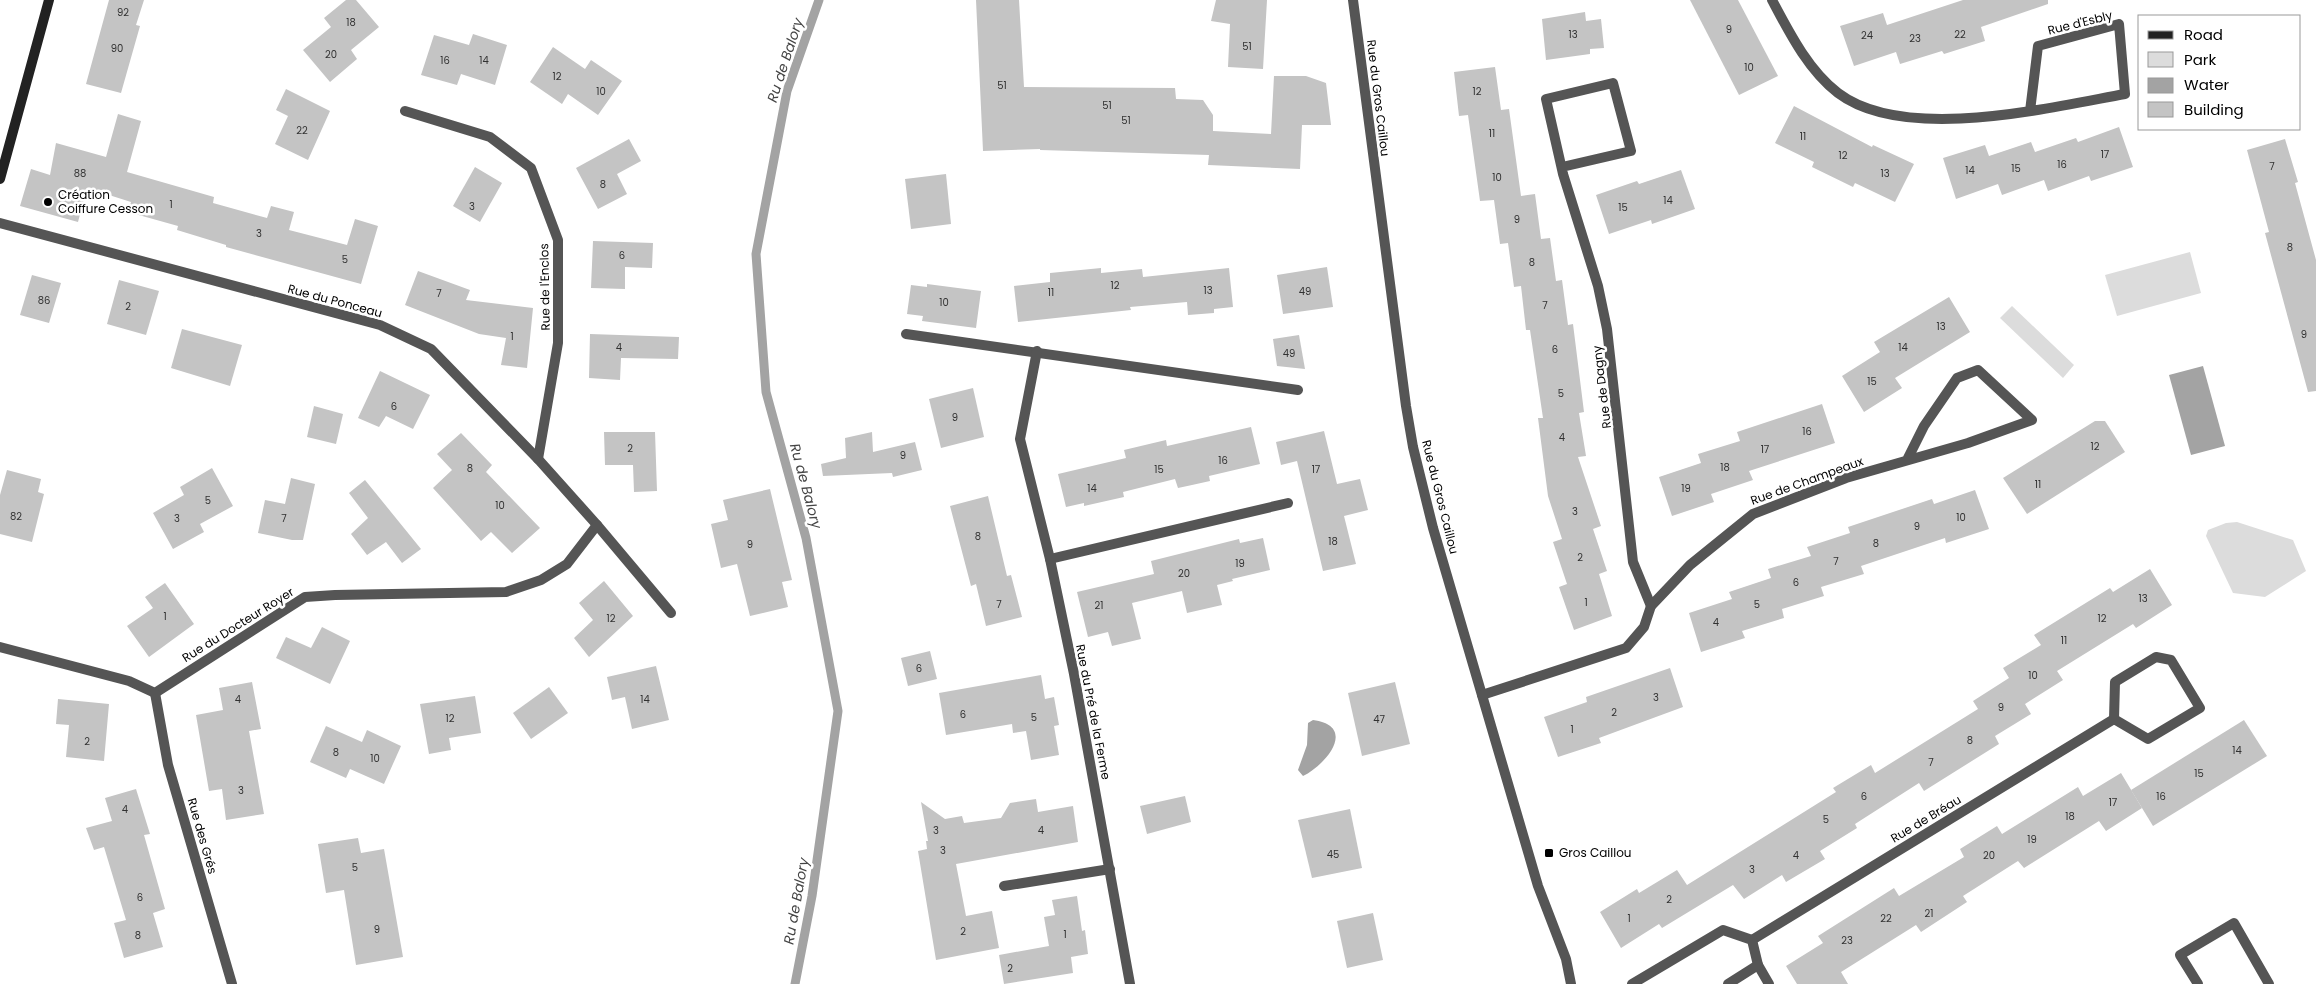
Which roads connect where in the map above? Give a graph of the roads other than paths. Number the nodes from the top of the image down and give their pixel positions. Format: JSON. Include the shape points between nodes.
{"nodes":[{"id":1,"x":49,"y":0,"type":"edge"},
{"id":2,"x":1353,"y":0,"type":"edge"},
{"id":3,"x":1772,"y":0,"type":"edge"},
{"id":4,"x":406,"y":111,"type":"dead end"},
{"id":5,"x":2030,"y":111,"type":"junction"},
{"id":6,"x":1562,"y":167,"type":"junction"},
{"id":7,"x":0,"y":180,"type":"edge"},
{"id":8,"x":0,"y":223,"type":"edge"},
{"id":9,"x":906,"y":334,"type":"dead end"},
{"id":10,"x":1037,"y":351,"type":"junction"},
{"id":11,"x":1298,"y":390,"type":"dead end"},
{"id":12,"x":538,"y":460,"type":"junction"},
{"id":13,"x":1907,"y":460,"type":"junction"},
{"id":14,"x":1288,"y":503,"type":"dead end"},
{"id":15,"x":597,"y":525,"type":"junction"},
{"id":16,"x":1050,"y":559,"type":"junction"},
{"id":17,"x":1651,"y":606,"type":"junction"},
{"id":18,"x":671,"y":613,"type":"dead end"},
{"id":19,"x":0,"y":647,"type":"edge"},
{"id":20,"x":155,"y":693,"type":"junction"},
{"id":21,"x":1482,"y":695,"type":"junction"},
{"id":22,"x":2114,"y":719,"type":"junction"},
{"id":23,"x":1110,"y":870,"type":"junction"},
{"id":24,"x":1004,"y":886,"type":"dead end"},
{"id":25,"x":1752,"y":940,"type":"junction"},
{"id":26,"x":1758,"y":965,"type":"junction"},
{"id":27,"x":232,"y":984,"type":"edge"},
{"id":28,"x":1130,"y":984,"type":"edge"},
{"id":29,"x":1572,"y":984,"type":"edge"},
{"id":30,"x":1632,"y":984,"type":"edge"},
{"id":31,"x":1728,"y":984,"type":"edge"},
{"id":32,"x":1770,"y":984,"type":"edge"},
{"id":33,"x":2198,"y":984,"type":"edge"},
{"id":34,"x":2269,"y":984,"type":"edge"}],
"edges":[{"from":1,"to":7,"type":"street"},
{"from":2,"to":21,"type":"street","name":"Rue du Gros Caillou","via":[[1413,447]]},
{"from":3,"to":5,"type":"street","name":"Rue d'Esbly","via":[[1811,66],[1838,93],[1875,112],[1909,118],[1960,118]]},
{"from":4,"to":12,"type":"street","name":"Rue de l'Enclos","via":[[490,137],[532,168],[558,240],[558,343]]},
{"from":5,"to":5,"type":"street","name":"Rue d'Esbly","via":[[2125,94],[2119,24],[2038,46]]},
{"from":6,"to":6,"type":"street","name":"Rue de Dagny","via":[[1546,99],[1613,83],[1631,151]]},
{"from":6,"to":17,"type":"street","name":"Rue de Dagny","via":[[1598,286],[1607,329],[1633,562]]},
{"from":8,"to":12,"type":"street","name":"Rue du Ponceau","via":[[380,326],[431,349]]},
{"from":9,"to":10,"type":"street"},
{"from":10,"to":11,"type":"street"},
{"from":10,"to":16,"type":"street","name":"Rue du Pré de la Ferme","via":[[1020,439]]},
{"from":12,"to":15,"type":"street","name":"Rue du Ponceau"},
{"from":13,"to":13,"type":"street","name":"Rue de Champeaux","via":[[1968,443],[2032,420],[1978,370],[1957,378],[1924,426]]},
{"from":13,"to":17,"type":"street","name":"Rue de Champeaux","via":[[1846,478],[1753,514],[1690,565]]},
{"from":14,"to":16,"type":"street"},
{"from":15,"to":18,"type":"street","name":"Rue du Ponceau"},
{"from":15,"to":20,"type":"street","name":"Rue du Docteur Royer","via":[[567,564],[541,580],[506,592],[305,597]]},
{"from":16,"to":23,"type":"street","name":"Rue du Pré de la Ferme"},
{"from":17,"to":21,"type":"street","name":"Rue de Champeaux","via":[[1644,627],[1626,648]]},
{"from":19,"to":20,"type":"street","via":[[129,681]]},
{"from":20,"to":27,"type":"street","name":"Rue des Grés","via":[[168,765]]},
{"from":21,"to":29,"type":"street","name":"Rue du Gros Caillou","via":[[1538,886],[1566,959]]},
{"from":22,"to":22,"type":"street","via":[[2148,739],[2200,708],[2171,660],[2156,657],[2115,682]]},
{"from":22,"to":25,"type":"street","name":"Rue de Bréau"},
{"from":23,"to":24,"type":"street"},
{"from":23,"to":28,"type":"street","name":"Rue du Pré de la Ferme"},
{"from":25,"to":26,"type":"street"},
{"from":25,"to":30,"type":"street","via":[[1723,930]]},
{"from":26,"to":31,"type":"street"},
{"from":26,"to":32,"type":"street"},
{"from":33,"to":34,"type":"street","via":[[2180,955],[2234,923]]}]}
